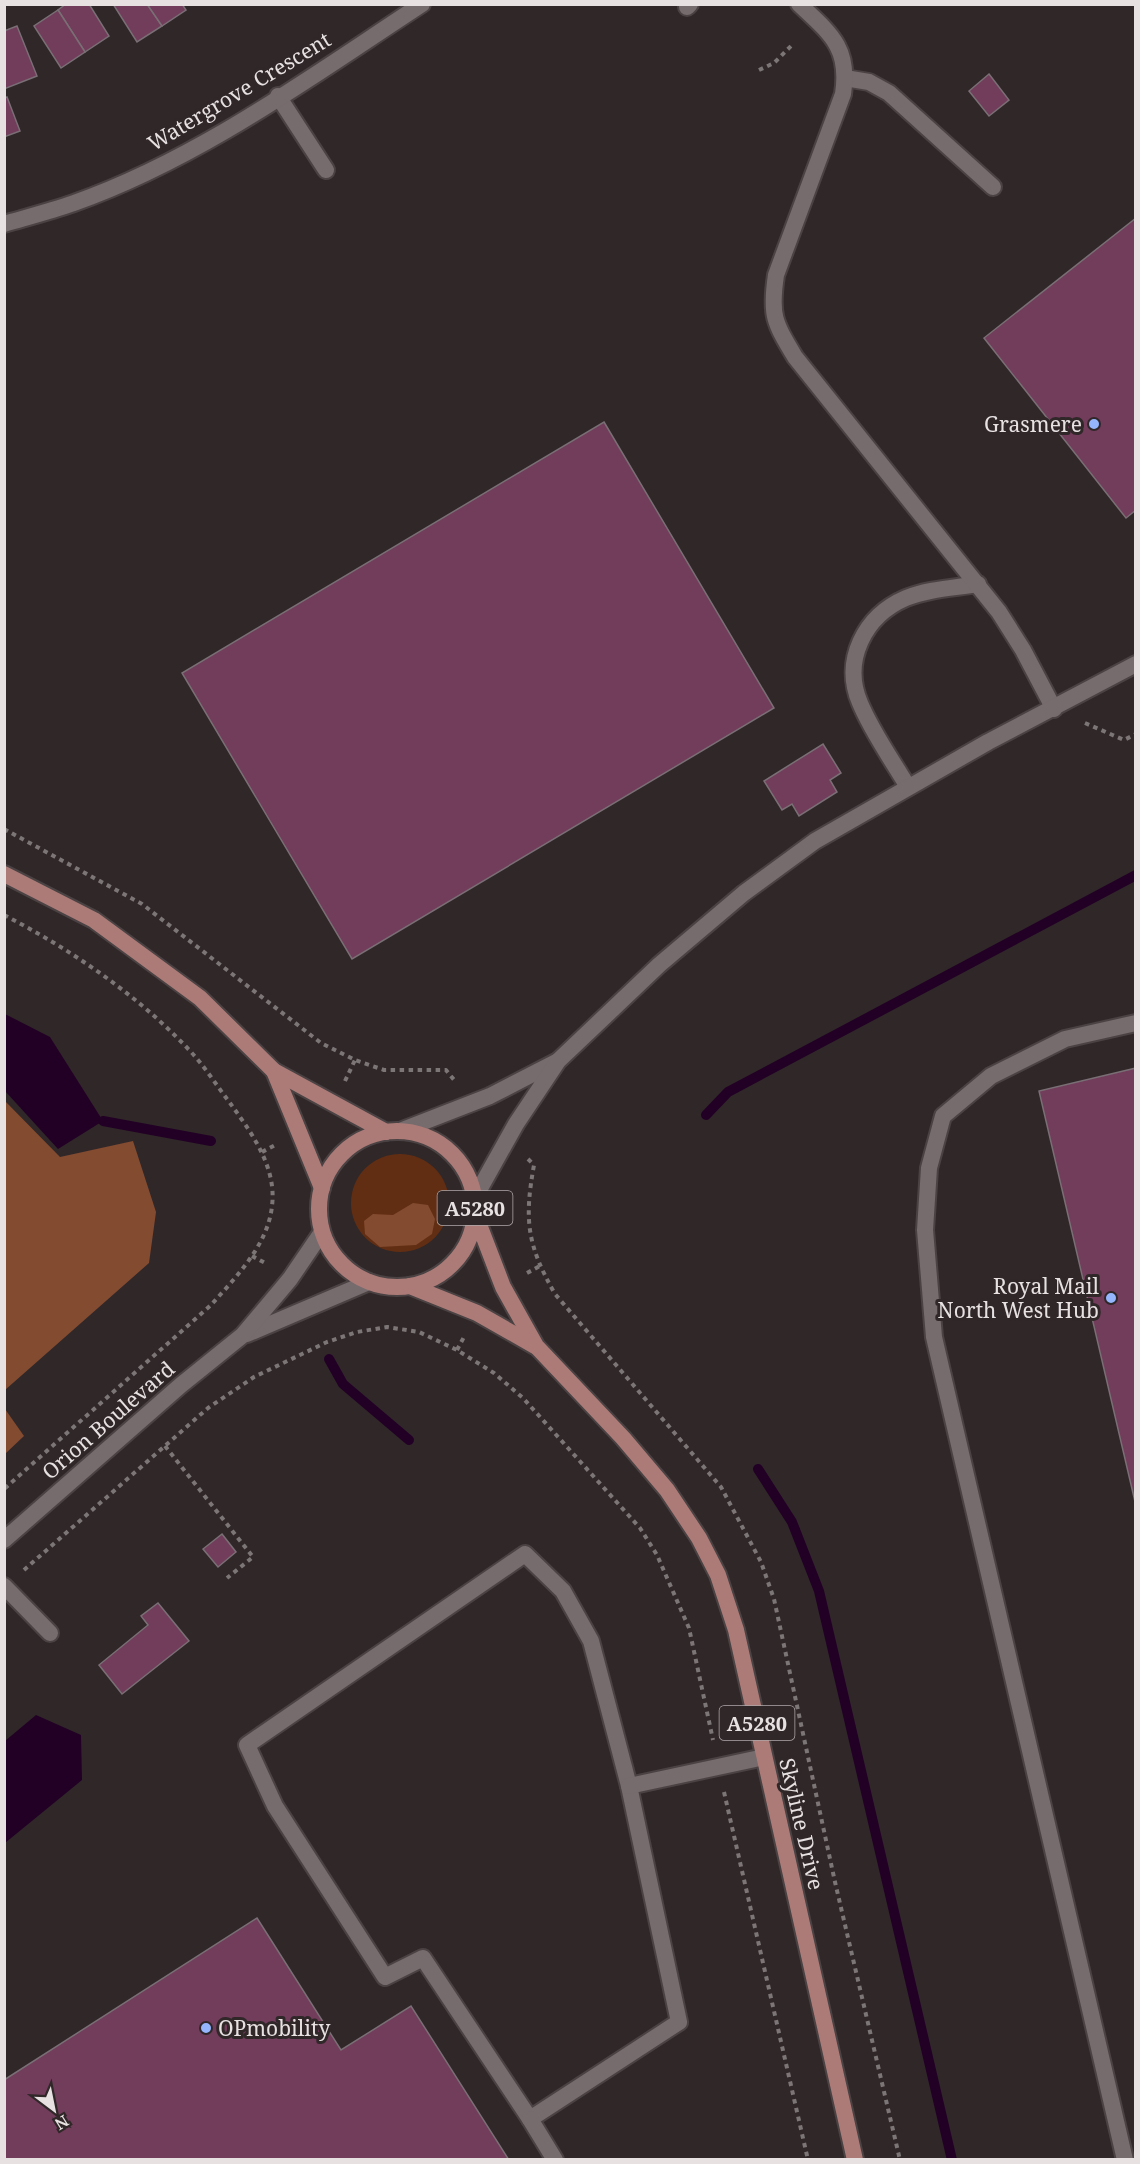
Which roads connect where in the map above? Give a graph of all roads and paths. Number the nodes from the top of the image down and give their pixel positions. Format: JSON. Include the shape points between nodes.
{"nodes":[{"id":1,"x":422,"y":4,"type":"edge"},
{"id":2,"x":799,"y":4,"type":"edge"},
{"id":3,"x":794,"y":43,"type":"dead end"},
{"id":4,"x":759,"y":70,"type":"dead end"},
{"id":5,"x":846,"y":78,"type":"junction"},
{"id":6,"x":278,"y":96,"type":"junction"},
{"id":7,"x":326,"y":170,"type":"dead end"},
{"id":8,"x":993,"y":187,"type":"dead end"},
{"id":9,"x":4,"y":224,"type":"edge"},
{"id":10,"x":978,"y":584,"type":"junction"},
{"id":11,"x":1136,"y":664,"type":"edge"},
{"id":12,"x":1054,"y":710,"type":"junction"},
{"id":13,"x":1136,"y":734,"type":"edge"},
{"id":14,"x":908,"y":787,"type":"junction"},
{"id":15,"x":4,"y":829,"type":"edge"},
{"id":16,"x":4,"y":874,"type":"edge"},
{"id":17,"x":4,"y":915,"type":"edge"},
{"id":18,"x":1136,"y":1023,"type":"edge"},
{"id":19,"x":558,"y":1061,"type":"junction"},
{"id":20,"x":274,"y":1071,"type":"junction"},
{"id":21,"x":452,"y":1078,"type":"dead end"},
{"id":22,"x":393,"y":1131,"type":"junction"},
{"id":23,"x":322,"y":1188,"type":"junction"},
{"id":24,"x":475,"y":1206,"type":"junction"},
{"id":25,"x":322,"y":1232,"type":"junction"},
{"id":26,"x":369,"y":1282,"type":"junction"},
{"id":27,"x":410,"y":1286,"type":"junction"},
{"id":28,"x":243,"y":1335,"type":"junction"},
{"id":29,"x":536,"y":1346,"type":"junction"},
{"id":30,"x":165,"y":1446,"type":"junction"},
{"id":31,"x":4,"y":1489,"type":"edge"},
{"id":32,"x":4,"y":1540,"type":"edge"},
{"id":33,"x":32,"y":1563,"type":"dead end"},
{"id":34,"x":227,"y":1578,"type":"dead end"},
{"id":35,"x":4,"y":1586,"type":"edge"},
{"id":36,"x":50,"y":1633,"type":"dead end"},
{"id":37,"x":710,"y":1728,"type":"dead end"},
{"id":38,"x":764,"y":1757,"type":"junction"},
{"id":39,"x":628,"y":1786,"type":"junction"},
{"id":40,"x":727,"y":1804,"type":"dead end"},
{"id":41,"x":530,"y":2119,"type":"junction"},
{"id":42,"x":555,"y":2160,"type":"edge"},
{"id":43,"x":808,"y":2160,"type":"edge"},
{"id":44,"x":855,"y":2160,"type":"edge"},
{"id":45,"x":1125,"y":2160,"type":"edge"}],
"edges":[{"from":1,"to":6,"type":"street","name":"Watergrove Crescent"},
{"from":2,"to":5,"type":"street","via":[[838,43],[845,60]]},
{"from":3,"to":4,"type":"path","via":[[774,63]]},
{"from":5,"to":8,"type":"street","via":[[869,82],[889,93]]},
{"from":5,"to":10,"type":"street","via":[[776,275],[772,305],[777,328],[795,357]]},
{"from":6,"to":7,"type":"street"},
{"from":6,"to":9,"type":"street","name":"Watergrove Crescent","via":[[152,169],[76,202]]},
{"from":10,"to":12,"type":"street","via":[[1023,650]]},
{"from":10,"to":14,"type":"street","via":[[906,598],[874,621],[856,650],[852,665],[860,703]]},
{"from":11,"to":12,"type":"street"},
{"from":12,"to":13,"type":"path","via":[[1124,740]]},
{"from":12,"to":14,"type":"street"},
{"from":14,"to":19,"type":"street","via":[[815,841],[760,880],[659,965]]},
{"from":15,"to":21,"type":"path","via":[[142,904],[321,1043],[384,1070],[446,1070]]},
{"from":16,"to":20,"type":"main road","number":"A5280","via":[[94,920],[200,998]]},
{"from":17,"to":31,"type":"path","via":[[104,977],[155,1017],[192,1053],[246,1124],[262,1152],[271,1177],[273,1205],[252,1256],[211,1305]]},
{"from":18,"to":45,"type":"street","via":[[1065,1039],[991,1076],[943,1116],[929,1168],[925,1230],[934,1337]]},
{"from":19,"to":22,"type":"street","via":[[489,1096]]},
{"from":19,"to":24,"type":"street","via":[[516,1124]]},
{"from":20,"to":22,"type":"main road","number":"A5280"},
{"from":20,"to":23,"type":"main road","number":"A5280"},
{"from":22,"to":23,"type":"main road","number":"A5280","via":[[364,1138],[345,1150],[331,1167]]},
{"from":22,"to":24,"type":"main road","number":"A5280","via":[[427,1137],[450,1151],[466,1173]]},
{"from":23,"to":25,"type":"main road","number":"A5280","via":[[318,1210]]},
{"from":24,"to":27,"type":"main road","number":"A5280","via":[[469,1239],[455,1262],[434,1277]]},
{"from":24,"to":29,"type":"main road","name":"Skyline Drive","number":"A5280","via":[[503,1287]]},
{"from":25,"to":26,"type":"main road","number":"A5280","via":[[332,1253],[348,1270]]},
{"from":25,"to":28,"type":"street","name":"Orion Boulevard","via":[[290,1279]]},
{"from":26,"to":27,"type":"main road","number":"A5280","via":[[388,1287]]},
{"from":26,"to":28,"type":"street","name":"Orion Boulevard"},
{"from":27,"to":29,"type":"main road","name":"Skyline Drive","number":"A5280","via":[[477,1313]]},
{"from":28,"to":32,"type":"street","name":"Orion Boulevard"},
{"from":29,"to":38,"type":"main road","name":"Skyline Drive","number":"A5280","via":[[660,1481],[699,1538],[718,1575],[736,1630]]},
{"from":30,"to":33,"type":"path"},
{"from":30,"to":34,"type":"path","via":[[253,1557]]},
{"from":30,"to":37,"type":"path","via":[[207,1408],[255,1377],[357,1332],[387,1327],[419,1332],[457,1350],[523,1398],[640,1528],[662,1564],[689,1628]]},
{"from":35,"to":36,"type":"street"},
{"from":38,"to":39,"type":"street"},
{"from":38,"to":44,"type":"main road","name":"Skyline Drive","number":"A5280"},
{"from":39,"to":41,"type":"street","via":[[679,2022]]},
{"from":39,"to":41,"type":"street","via":[[591,1641],[563,1590],[525,1554],[247,1744],[275,1806],[385,1977],[423,1958]]},
{"from":40,"to":43,"type":"path"},
{"from":41,"to":42,"type":"street"}]}
